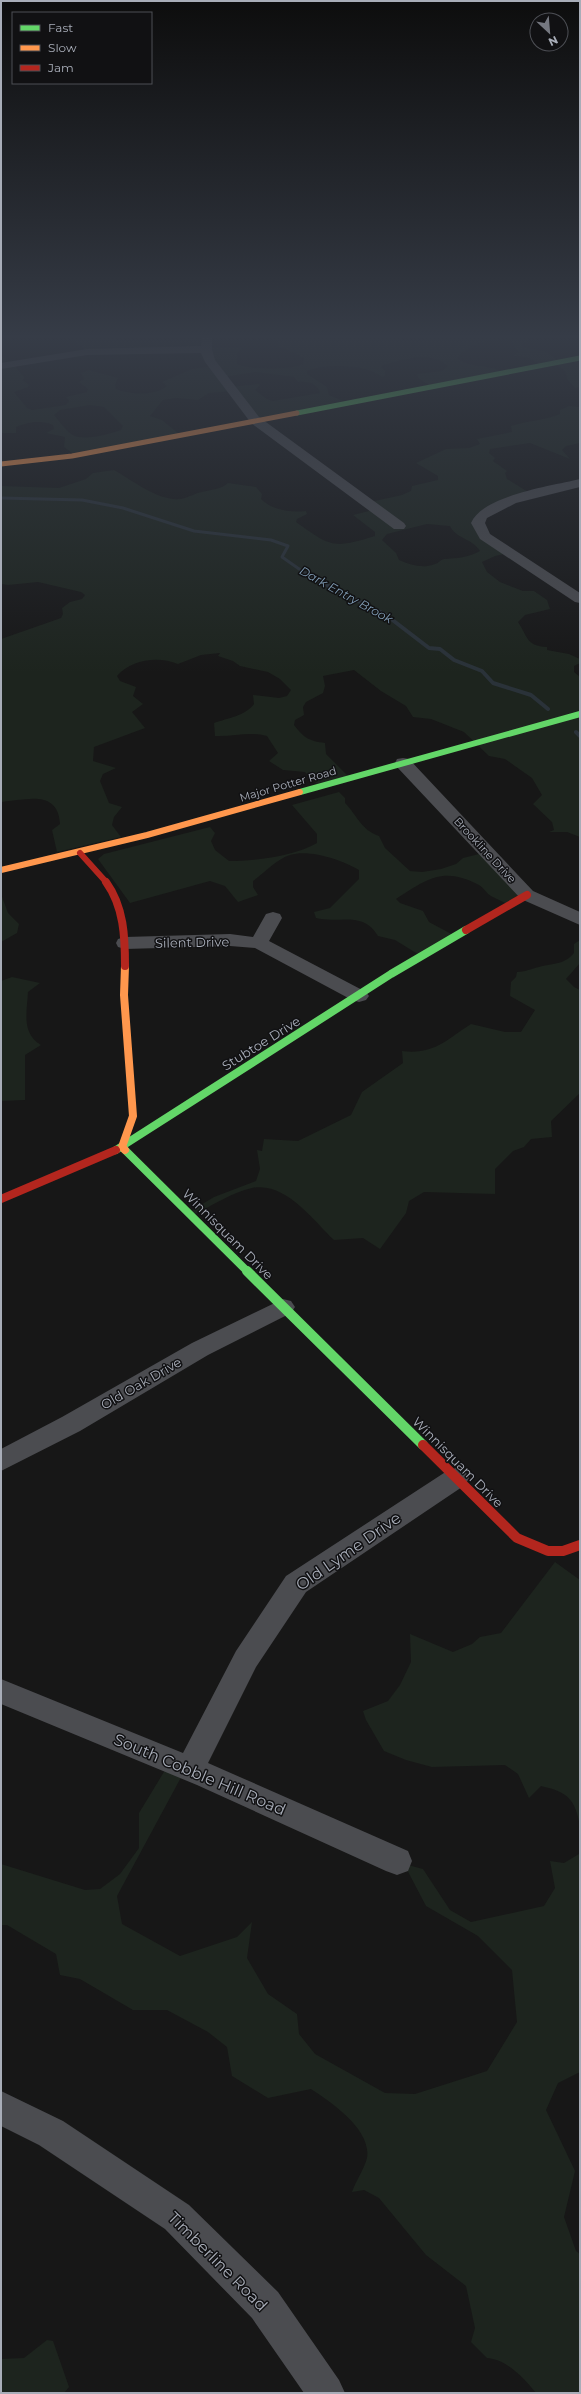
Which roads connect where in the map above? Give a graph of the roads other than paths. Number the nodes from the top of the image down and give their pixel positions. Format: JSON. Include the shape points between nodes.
{"nodes":[{"id":1,"x":102,"y":450,"type":"edge"},
{"id":2,"x":295,"y":450,"type":"edge"},
{"id":3,"x":1,"y":464,"type":"edge"},
{"id":4,"x":580,"y":483,"type":"edge"},
{"id":5,"x":399,"y":526,"type":"dead end"},
{"id":6,"x":580,"y":599,"type":"edge"},
{"id":7,"x":580,"y":714,"type":"edge"},
{"id":8,"x":403,"y":763,"type":"junction"},
{"id":9,"x":80,"y":853,"type":"junction"},
{"id":10,"x":1,"y":870,"type":"edge"},
{"id":11,"x":527,"y":895,"type":"junction"},
{"id":12,"x":273,"y":918,"type":"dead end"},
{"id":13,"x":580,"y":919,"type":"edge"},
{"id":14,"x":125,"y":943,"type":"junction"},
{"id":15,"x":259,"y":943,"type":"junction"},
{"id":16,"x":359,"y":996,"type":"junction"},
{"id":17,"x":122,"y":1147,"type":"junction"},
{"id":18,"x":1,"y":1199,"type":"edge"},
{"id":19,"x":282,"y":1307,"type":"junction"},
{"id":20,"x":1,"y":1461,"type":"edge"},
{"id":21,"x":456,"y":1478,"type":"junction"},
{"id":22,"x":580,"y":1545,"type":"edge"},
{"id":23,"x":1,"y":1691,"type":"edge"},
{"id":24,"x":190,"y":1769,"type":"junction"},
{"id":25,"x":397,"y":1862,"type":"dead end"},
{"id":26,"x":1,"y":2108,"type":"edge"},
{"id":27,"x":326,"y":2393,"type":"edge"}],
"edges":[{"from":1,"to":3,"type":"street","via":[[54,459]]},
{"from":2,"to":5,"type":"street"},
{"from":4,"to":6,"type":"street","via":[[511,500],[485,513],[478,523],[485,536]]},
{"from":7,"to":8,"type":"street","name":"Major Potter Road"},
{"from":8,"to":9,"type":"street","name":"Major Potter Road"},
{"from":8,"to":11,"type":"street","name":"Brookline Drive"},
{"from":9,"to":10,"type":"street","name":"Major Potter Road"},
{"from":9,"to":14,"type":"street","via":[[113,892]]},
{"from":11,"to":13,"type":"street","name":"Brookline Drive"},
{"from":11,"to":16,"type":"street","name":"Stubtoe Drive","via":[[391,974]]},
{"from":12,"to":15,"type":"street"},
{"from":14,"to":15,"type":"street","name":"Silent Drive","via":[[230,940]]},
{"from":14,"to":17,"type":"street","via":[[124,995],[133,1116]]},
{"from":15,"to":16,"type":"street","name":"Silent Drive"},
{"from":16,"to":17,"type":"street","name":"Stubtoe Drive"},
{"from":17,"to":18,"type":"street","name":"Stubtoe Drive"},
{"from":17,"to":19,"type":"street","name":"Winnisquam Drive"},
{"from":19,"to":20,"type":"street","name":"Old Oak Drive","via":[[200,1349],[71,1424]]},
{"from":19,"to":21,"type":"street","name":"Winnisquam Drive"},
{"from":21,"to":22,"type":"street","name":"Winnisquam Drive","via":[[517,1538],[541,1552],[569,1550]]},
{"from":21,"to":24,"type":"street","name":"Old Lyme Drive","via":[[296,1584],[246,1659]]},
{"from":23,"to":24,"type":"street","name":"South Cobble Hill Road"},
{"from":24,"to":25,"type":"street","name":"South Cobble Hill Road"},
{"from":26,"to":27,"type":"street","name":"Timberline Road","via":[[51,2133],[177,2217],[265,2305]]}]}
